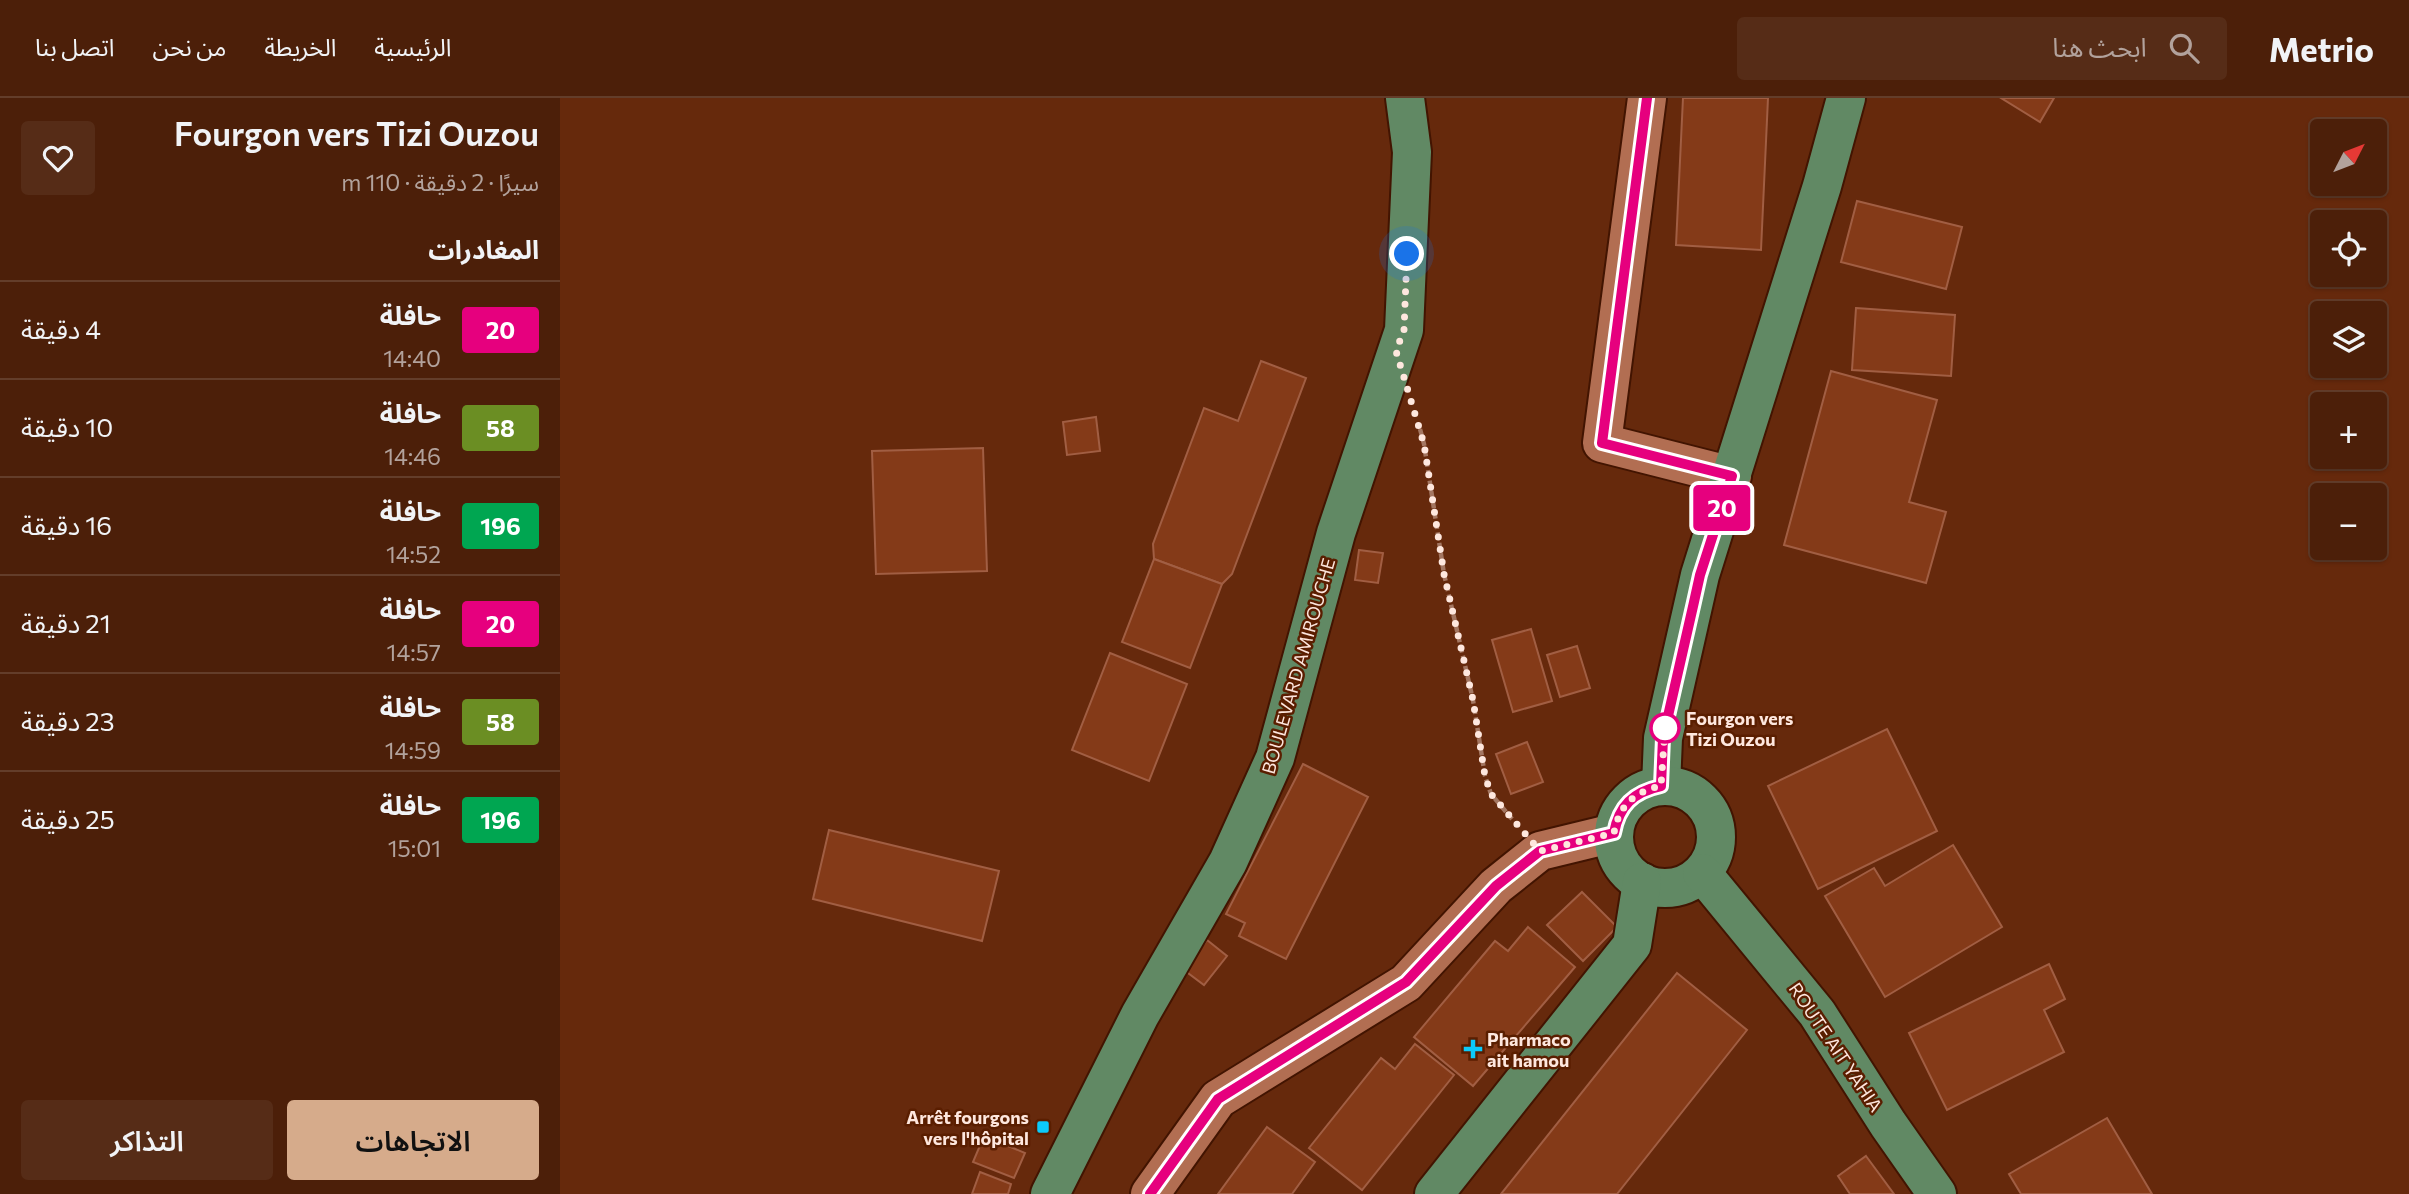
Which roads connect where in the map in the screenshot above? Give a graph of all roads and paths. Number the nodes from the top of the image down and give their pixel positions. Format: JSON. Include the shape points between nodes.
{"nodes":[{"id":1,"x":1405,"y":98,"type":"edge"},
{"id":2,"x":1647,"y":98,"type":"edge"},
{"id":3,"x":1846,"y":98,"type":"edge"},
{"id":4,"x":1417,"y":422,"type":"dead end"},
{"id":5,"x":1732,"y":476,"type":"junction"},
{"id":6,"x":1661,"y":786,"type":"junction"},
{"id":7,"x":1614,"y":833,"type":"junction"},
{"id":8,"x":1540,"y":851,"type":"junction"},
{"id":9,"x":1702,"y":873,"type":"junction"},
{"id":10,"x":1642,"y":883,"type":"junction"},
{"id":11,"x":1050,"y":1194,"type":"edge"},
{"id":12,"x":1150,"y":1194,"type":"edge"},
{"id":13,"x":1434,"y":1194,"type":"edge"},
{"id":14,"x":1937,"y":1194,"type":"edge"}],
"edges":[{"from":1,"to":11,"type":"main road","name":"BOULEVARD AMIROUCHE","via":[[1412,152],[1404,330],[1336,533],[1275,758],[1228,862],[1140,1015]]},
{"from":2,"to":5,"type":"street","via":[[1602,443]]},
{"from":3,"to":5,"type":"main road"},
{"from":4,"to":8,"type":"path","via":[[1485,776],[1491,794]]},
{"from":5,"to":6,"type":"main road","via":[[1700,575],[1663,738]]},
{"from":6,"to":7,"type":"main road","via":[[1640,792],[1623,806]]},
{"from":6,"to":9,"type":"main road","via":[[1678,787],[1707,807],[1716,841]]},
{"from":7,"to":8,"type":"street"},
{"from":7,"to":10,"type":"main road","via":[[1620,862]]},
{"from":8,"to":12,"type":"street","via":[[1496,886],[1406,982],[1218,1099]]},
{"from":9,"to":10,"type":"main road","via":[[1674,887]]},
{"from":9,"to":14,"type":"main road","name":"ROUTE AIT YAHIA","via":[[1816,1013]]},
{"from":10,"to":13,"type":"main road","via":[[1632,945]]}]}
